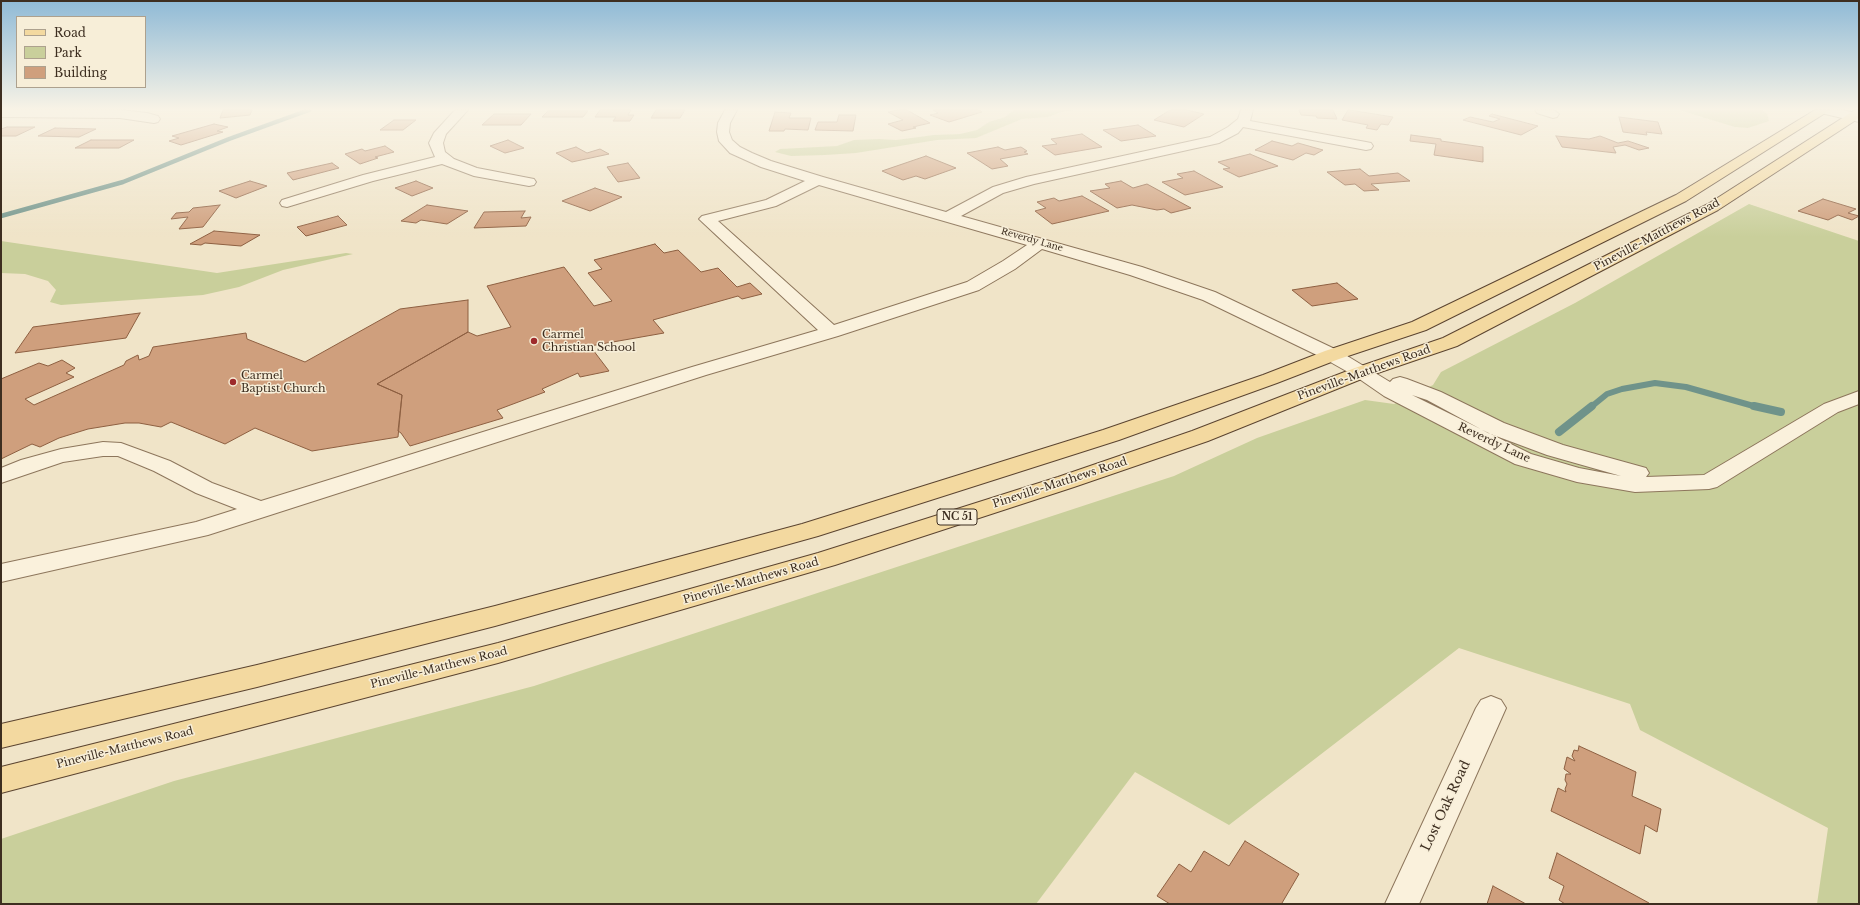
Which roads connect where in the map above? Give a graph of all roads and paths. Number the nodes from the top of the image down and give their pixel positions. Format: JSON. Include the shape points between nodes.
{"nodes":[{"id":1,"x":439,"y":152,"type":"edge"},
{"id":2,"x":740,"y":152,"type":"edge"},
{"id":3,"x":1163,"y":152,"type":"edge"},
{"id":4,"x":1769,"y":152,"type":"edge"},
{"id":5,"x":1789,"y":152,"type":"edge"},
{"id":6,"x":444,"y":159,"type":"junction"},
{"id":7,"x":818,"y":180,"type":"junction"},
{"id":8,"x":529,"y":182,"type":"dead end"},
{"id":9,"x":287,"y":203,"type":"dead end"},
{"id":10,"x":949,"y":216,"type":"junction"},
{"id":11,"x":1040,"y":243,"type":"junction"},
{"id":12,"x":831,"y":332,"type":"junction"},
{"id":13,"x":1332,"y":355,"type":"junction"},
{"id":14,"x":1362,"y":372,"type":"junction"},
{"id":15,"x":1859,"y":397,"type":"edge"},
{"id":16,"x":1,"y":476,"type":"edge"},
{"id":17,"x":260,"y":509,"type":"junction"},
{"id":18,"x":1,"y":573,"type":"edge"},
{"id":19,"x":1491,"y":708,"type":"dead end"},
{"id":20,"x":1,"y":736,"type":"edge"},
{"id":21,"x":1,"y":780,"type":"edge"},
{"id":22,"x":1402,"y":904,"type":"edge"}],
"edges":[{"from":1,"to":6,"type":"street"},
{"from":2,"to":7,"type":"street","name":"Reverdy Lane","via":[[766,164]]},
{"from":3,"to":10,"type":"street","via":[[1031,180],[998,190]]},
{"from":4,"to":13,"type":"main road","name":"Pineville-Matthews Road","number":"NC 51","via":[[1419,326]]},
{"from":5,"to":14,"type":"main road","name":"Pineville-Matthews Road","number":"NC 51","via":[[1705,211],[1450,342]]},
{"from":6,"to":8,"type":"street","via":[[474,172]]},
{"from":6,"to":9,"type":"street","via":[[368,178]]},
{"from":7,"to":10,"type":"street","name":"Reverdy Lane"},
{"from":7,"to":12,"type":"street","via":[[771,203],[707,219]]},
{"from":10,"to":11,"type":"street","name":"Reverdy Lane"},
{"from":11,"to":12,"type":"street","via":[[973,286]]},
{"from":11,"to":13,"type":"street","name":"Reverdy Lane","via":[[1136,271],[1209,296]]},
{"from":12,"to":17,"type":"street"},
{"from":13,"to":14,"type":"street","name":"Reverdy Lane"},
{"from":13,"to":20,"type":"main road","name":"Pineville-Matthews Road","number":"NC 51","via":[[1111,435],[809,530],[487,618],[257,676]]},
{"from":14,"to":15,"type":"street","name":"Reverdy Lane","via":[[1390,392],[1524,459],[1577,475],[1635,486],[1710,482],[1831,408]]},
{"from":14,"to":21,"type":"main road","name":"Pineville-Matthews Road","number":"NC 51","via":[[1200,436],[826,559],[498,654]]},
{"from":16,"to":17,"type":"street","via":[[62,456],[103,449],[121,450],[162,466],[204,488]]},
{"from":17,"to":18,"type":"street","via":[[199,529]]},
{"from":19,"to":22,"type":"street","name":"Lost Oak Road"}]}
